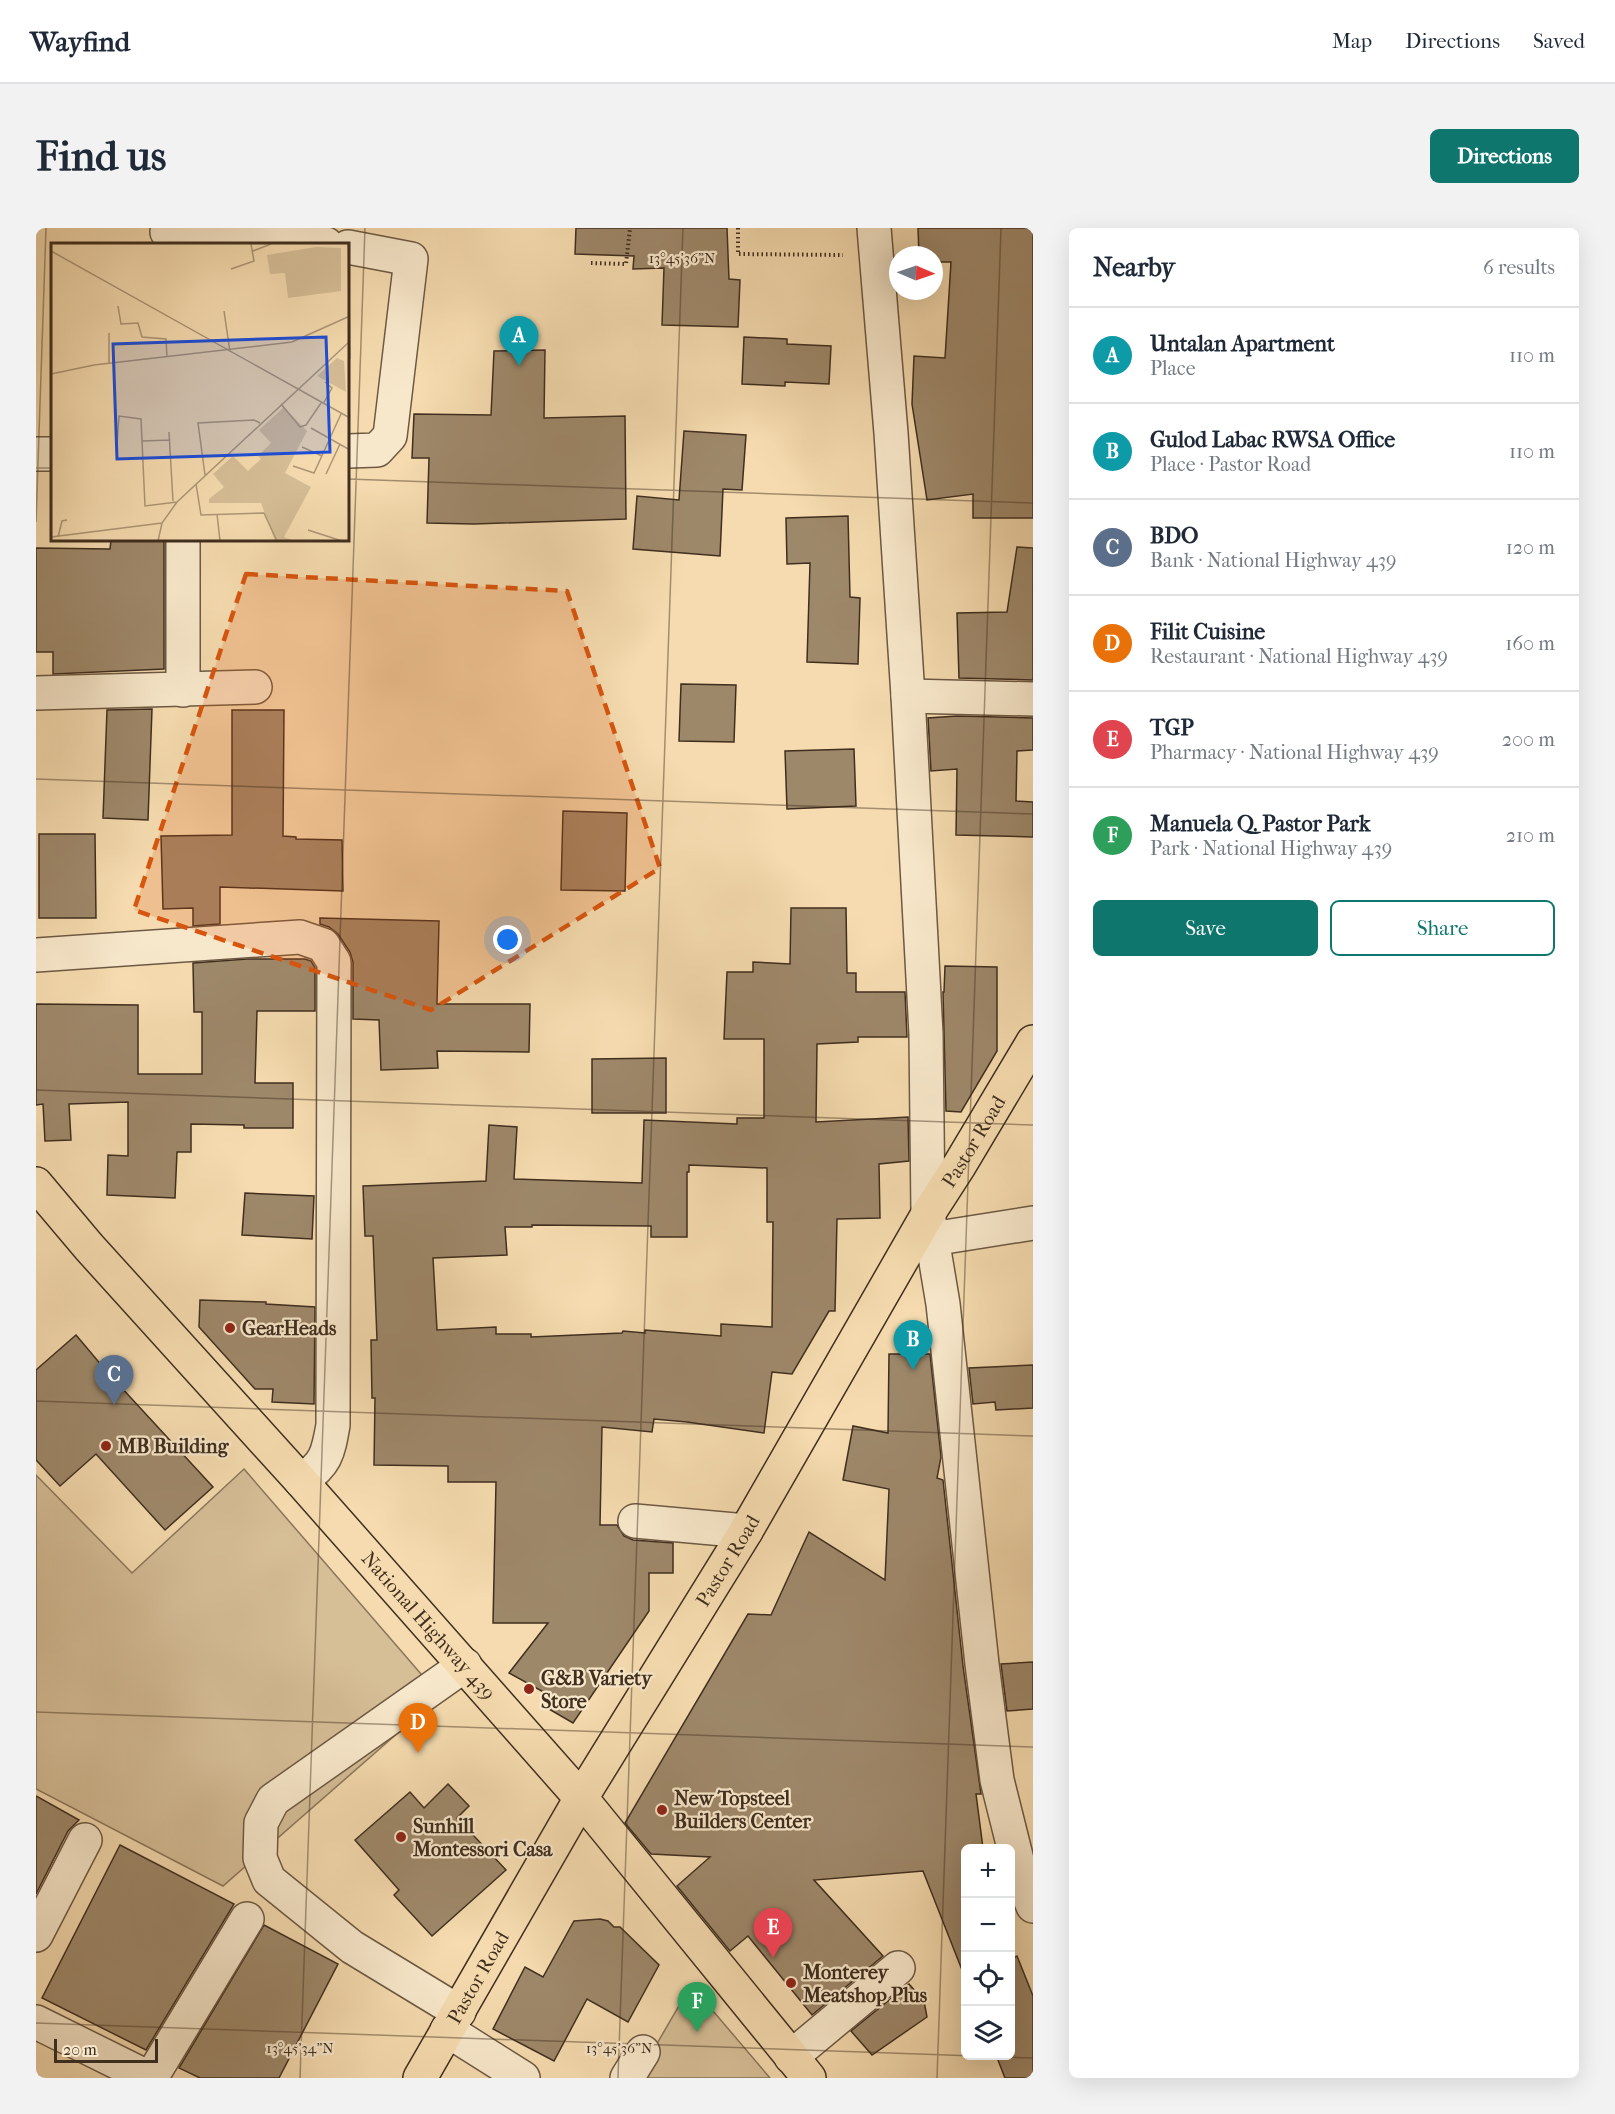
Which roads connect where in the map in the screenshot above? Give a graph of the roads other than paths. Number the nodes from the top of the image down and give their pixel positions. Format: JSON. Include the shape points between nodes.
{"nodes":[{"id":1,"x":167,"y":232,"type":"dead end"},
{"id":2,"x":875,"y":242,"type":"edge"},
{"id":3,"x":313,"y":243,"type":"edge"},
{"id":4,"x":350,"y":247,"type":"edge"},
{"id":5,"x":350,"y":451,"type":"edge"},
{"id":6,"x":183,"y":542,"type":"edge"},
{"id":7,"x":255,"y":687,"type":"dead end"},
{"id":8,"x":183,"y":690,"type":"junction"},
{"id":9,"x":36,"y":693,"type":"edge"},
{"id":10,"x":908,"y":696,"type":"junction"},
{"id":11,"x":1033,"y":699,"type":"edge"},
{"id":12,"x":36,"y":955,"type":"edge"},
{"id":13,"x":1033,"y":1042,"type":"edge"},
{"id":14,"x":36,"y":1184,"type":"edge"},
{"id":15,"x":1033,"y":1223,"type":"edge"},
{"id":16,"x":930,"y":1226,"type":"junction"},
{"id":17,"x":301,"y":1481,"type":"junction"},
{"id":18,"x":635,"y":1521,"type":"dead end"},
{"id":19,"x":746,"y":1531,"type":"junction"},
{"id":20,"x":465,"y":1665,"type":"junction"},
{"id":21,"x":581,"y":1798,"type":"junction"},
{"id":22,"x":85,"y":1840,"type":"dead end"},
{"id":23,"x":1033,"y":1906,"type":"edge"},
{"id":24,"x":247,"y":1919,"type":"dead end"},
{"id":25,"x":36,"y":1935,"type":"edge"},
{"id":26,"x":898,"y":1968,"type":"dead end"},
{"id":27,"x":453,"y":2021,"type":"junction"},
{"id":28,"x":36,"y":2022,"type":"edge"},
{"id":29,"x":800,"y":2068,"type":"edge"},
{"id":30,"x":150,"y":2078,"type":"edge"},
{"id":31,"x":420,"y":2078,"type":"edge"},
{"id":32,"x":523,"y":2078,"type":"edge"}],
"edges":[{"from":1,"to":3,"type":"street"},
{"from":2,"to":10,"type":"street"},
{"from":4,"to":5,"type":"street","via":[[411,259],[390,436],[377,450]]},
{"from":6,"to":8,"type":"street"},
{"from":7,"to":8,"type":"street"},
{"from":8,"to":9,"type":"street"},
{"from":10,"to":11,"type":"street"},
{"from":10,"to":16,"type":"street","via":[[926,1034]]},
{"from":12,"to":17,"type":"street","via":[[300,937],[323,945],[334,962],[333,1425],[328,1453],[315,1471]]},
{"from":13,"to":16,"type":"main road","name":"Pastor Road","via":[[959,1166]]},
{"from":14,"to":17,"type":"main road","name":"National Highway 439"},
{"from":15,"to":16,"type":"street"},
{"from":16,"to":19,"type":"main road","name":"Pastor Road"},
{"from":16,"to":23,"type":"street","via":[[943,1304],[997,1780],[1021,1876]]},
{"from":17,"to":20,"type":"main road","name":"National Highway 439"},
{"from":18,"to":19,"type":"street"},
{"from":19,"to":21,"type":"main road","name":"Pastor Road"},
{"from":20,"to":21,"type":"main road","name":"National Highway 439"},
{"from":20,"to":27,"type":"street","via":[[273,1800],[261,1823],[260,1858],[269,1880]]},
{"from":21,"to":27,"type":"main road","name":"Pastor Road"},
{"from":21,"to":29,"type":"main road","name":"National Highway 439"},
{"from":22,"to":25,"type":"street"},
{"from":24,"to":30,"type":"street"},
{"from":26,"to":29,"type":"street"},
{"from":27,"to":31,"type":"main road","name":"Pastor Road"},
{"from":27,"to":32,"type":"street"},
{"from":28,"to":30,"type":"street"}]}
